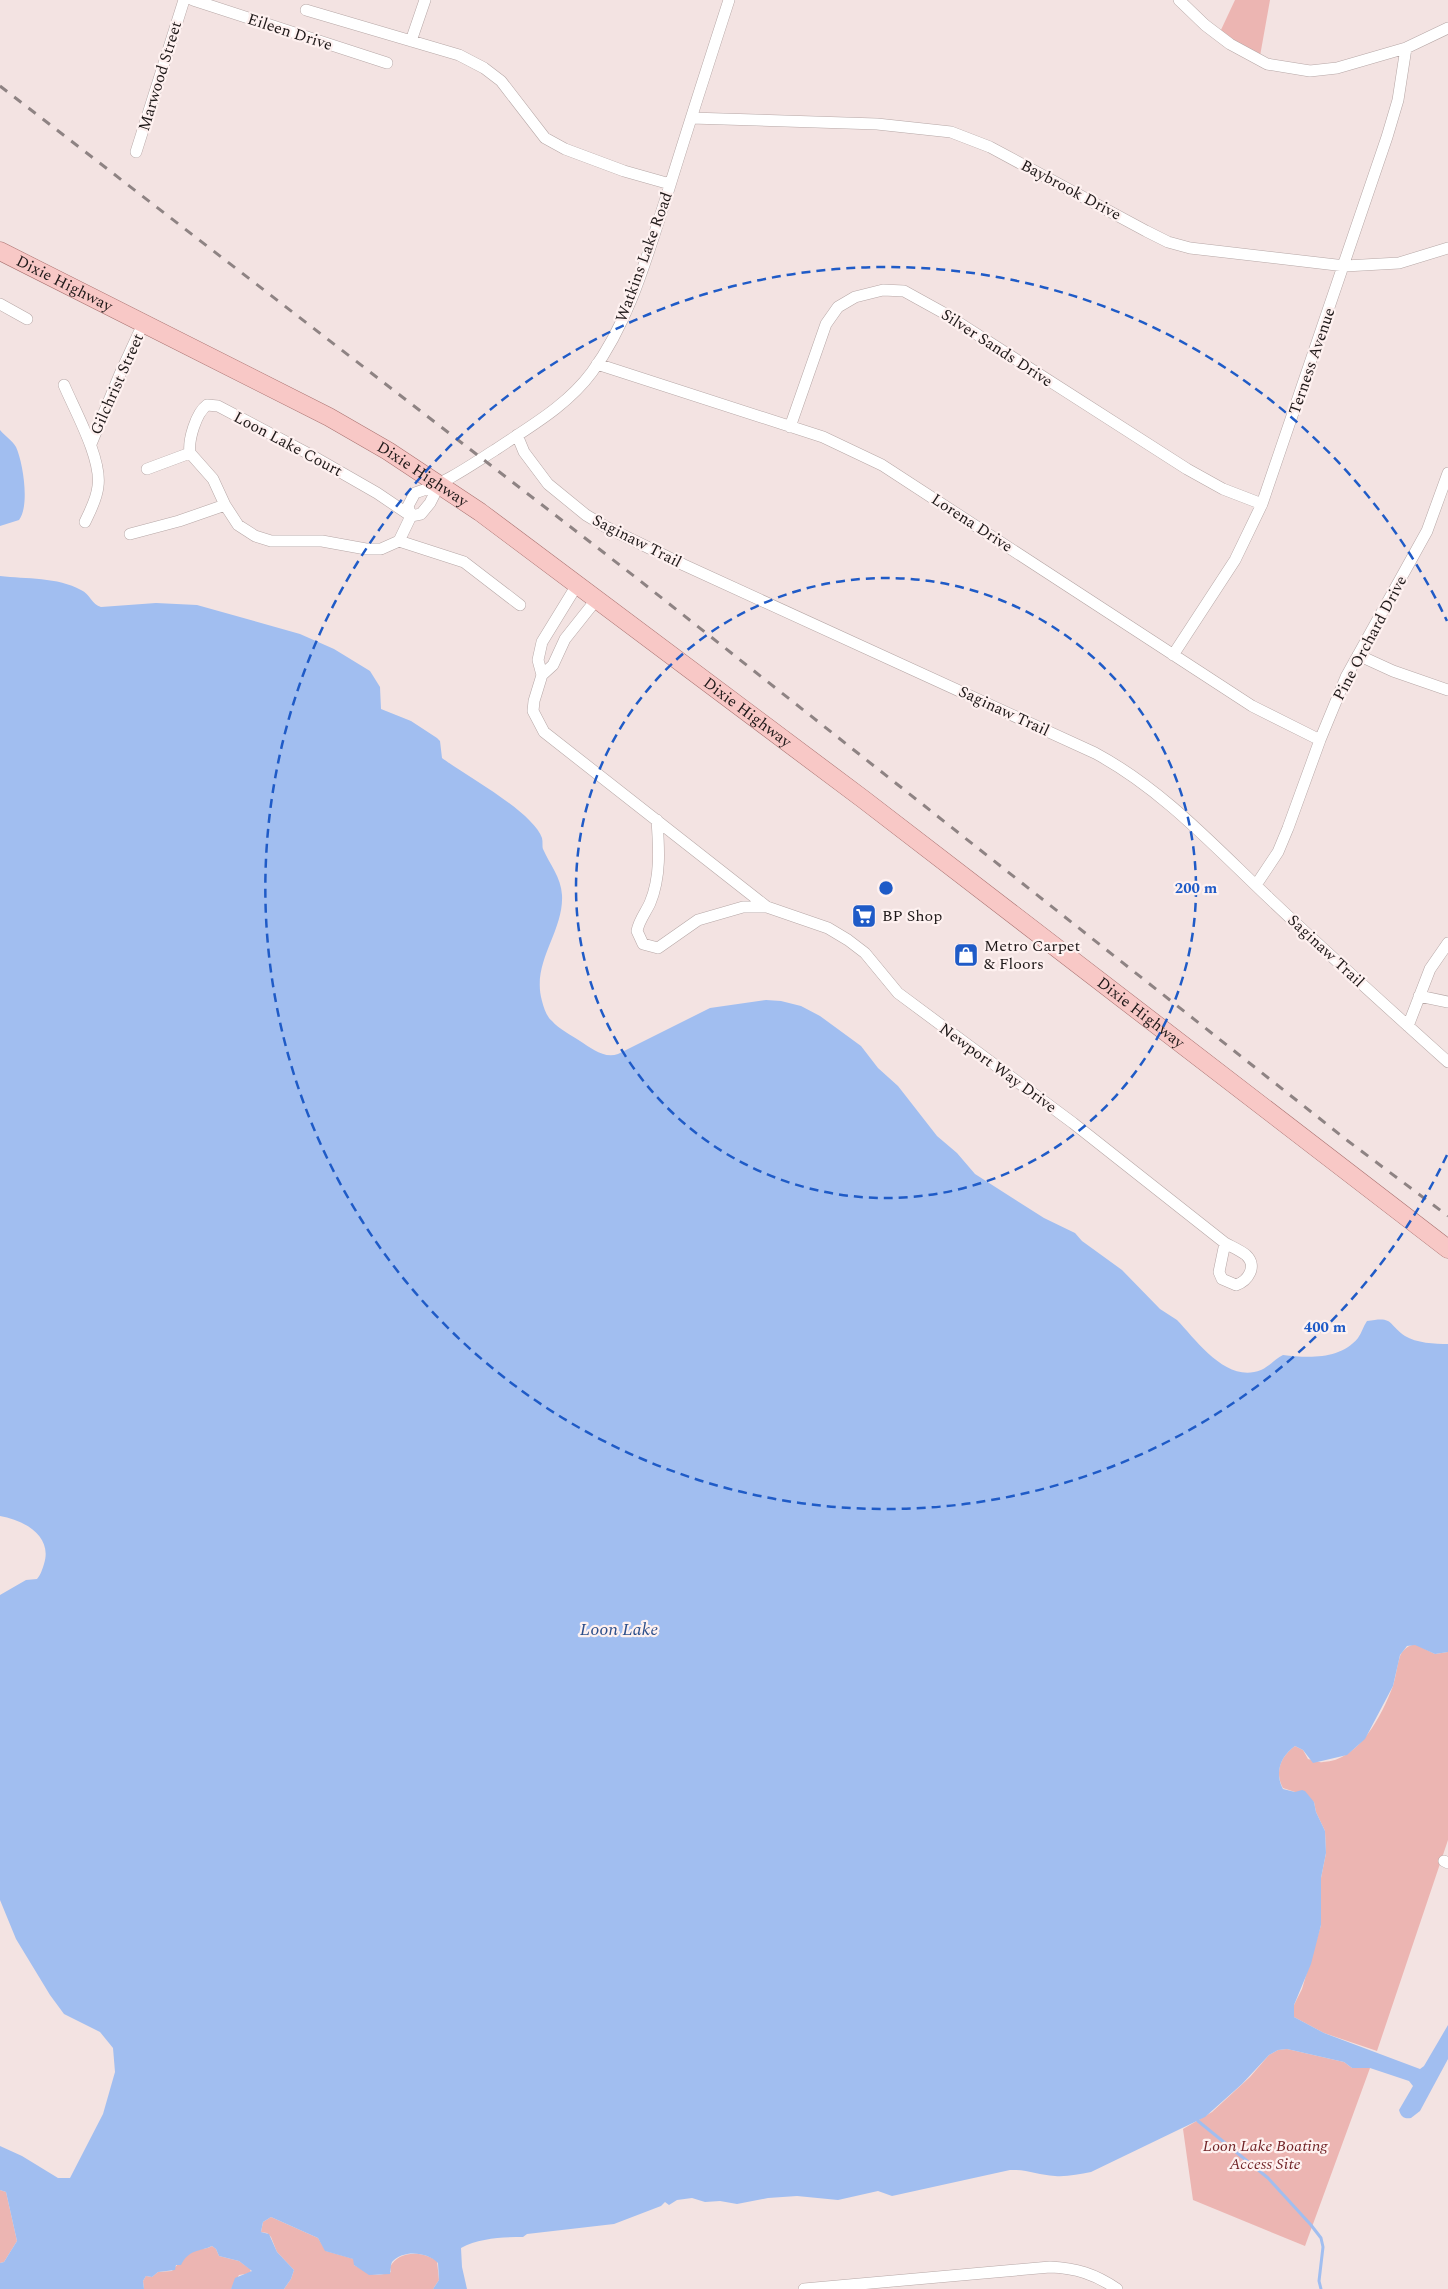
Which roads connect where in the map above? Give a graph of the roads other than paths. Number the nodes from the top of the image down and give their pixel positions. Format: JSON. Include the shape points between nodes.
{"nodes":[{"id":1,"x":184,"y":0,"type":"edge"},
{"id":2,"x":193,"y":0,"type":"edge"},
{"id":3,"x":425,"y":0,"type":"edge"},
{"id":4,"x":729,"y":0,"type":"edge"},
{"id":5,"x":1179,"y":0,"type":"edge"},
{"id":6,"x":306,"y":10,"type":"dead end"},
{"id":7,"x":1448,"y":28,"type":"edge"},
{"id":8,"x":411,"y":41,"type":"junction"},
{"id":9,"x":1406,"y":48,"type":"junction"},
{"id":10,"x":387,"y":63,"type":"dead end"},
{"id":11,"x":691,"y":118,"type":"junction"},
{"id":12,"x":136,"y":152,"type":"dead end"},
{"id":13,"x":670,"y":184,"type":"junction"},
{"id":14,"x":1448,"y":248,"type":"edge"},
{"id":15,"x":0,"y":251,"type":"edge"},
{"id":16,"x":1345,"y":266,"type":"junction"},
{"id":17,"x":0,"y":304,"type":"edge"},
{"id":18,"x":27,"y":319,"type":"dead end"},
{"id":19,"x":144,"y":324,"type":"junction"},
{"id":20,"x":597,"y":364,"type":"junction"},
{"id":21,"x":64,"y":385,"type":"dead end"},
{"id":22,"x":790,"y":426,"type":"junction"},
{"id":23,"x":517,"y":435,"type":"junction"},
{"id":24,"x":90,"y":444,"type":"junction"},
{"id":25,"x":190,"y":453,"type":"junction"},
{"id":26,"x":147,"y":469,"type":"dead end"},
{"id":27,"x":1447,"y":477,"type":"edge"},
{"id":28,"x":439,"y":485,"type":"junction"},
{"id":29,"x":1262,"y":504,"type":"junction"},
{"id":30,"x":225,"y":505,"type":"junction"},
{"id":31,"x":411,"y":516,"type":"junction"},
{"id":32,"x":85,"y":522,"type":"dead end"},
{"id":33,"x":130,"y":534,"type":"dead end"},
{"id":34,"x":399,"y":542,"type":"junction"},
{"id":35,"x":577,"y":585,"type":"junction"},
{"id":36,"x":596,"y":600,"type":"junction"},
{"id":37,"x":520,"y":605,"type":"dead end"},
{"id":38,"x":1173,"y":655,"type":"junction"},
{"id":39,"x":1358,"y":655,"type":"junction"},
{"id":40,"x":542,"y":675,"type":"junction"},
{"id":41,"x":1448,"y":690,"type":"edge"},
{"id":42,"x":1320,"y":740,"type":"junction"},
{"id":43,"x":657,"y":820,"type":"junction"},
{"id":44,"x":1256,"y":885,"type":"junction"},
{"id":45,"x":767,"y":906,"type":"junction"},
{"id":46,"x":1448,"y":943,"type":"edge"},
{"id":47,"x":1419,"y":996,"type":"junction"},
{"id":48,"x":1448,"y":1002,"type":"edge"},
{"id":49,"x":1408,"y":1026,"type":"junction"},
{"id":50,"x":1448,"y":1062,"type":"edge"},
{"id":51,"x":1226,"y":1243,"type":"dead end"},
{"id":52,"x":1448,"y":1249,"type":"edge"},
{"id":53,"x":804,"y":2289,"type":"edge"},
{"id":54,"x":1117,"y":2289,"type":"edge"}],
"edges":[{"from":1,"to":12,"type":"street","name":"Marwood Street"},
{"from":2,"to":10,"type":"street","name":"Eileen Drive"},
{"from":3,"to":8,"type":"street"},
{"from":4,"to":11,"type":"street","name":"Watkins Lake Road"},
{"from":5,"to":9,"type":"street","via":[[1230,44],[1267,64],[1310,71],[1337,68]]},
{"from":6,"to":8,"type":"street","name":"Watkins Lake Road"},
{"from":7,"to":9,"type":"street"},
{"from":8,"to":13,"type":"street","name":"Watkins Lake Road","via":[[459,55],[484,68],[501,81],[545,138],[624,171]]},
{"from":9,"to":16,"type":"street","name":"Terness Avenue","via":[[1398,100]]},
{"from":11,"to":13,"type":"street","name":"Watkins Lake Road"},
{"from":11,"to":16,"type":"street","name":"Baybrook Drive","via":[[877,124],[951,132],[990,147],[1168,242],[1190,248]]},
{"from":13,"to":20,"type":"street","name":"Watkins Lake Road","via":[[627,311]]},
{"from":14,"to":16,"type":"street","name":"Baybrook Drive","via":[[1399,263]]},
{"from":15,"to":19,"type":"main road","name":"Dixie Highway"},
{"from":16,"to":29,"type":"street","name":"Terness Avenue"},
{"from":17,"to":18,"type":"street"},
{"from":19,"to":24,"type":"street","name":"Gilchrist Street"},
{"from":19,"to":28,"type":"main road","name":"Dixie Highway","via":[[329,417]]},
{"from":20,"to":22,"type":"street","name":"Lorena Drive"},
{"from":20,"to":23,"type":"street","name":"Watkins Lake Road","via":[[557,407]]},
{"from":21,"to":24,"type":"street"},
{"from":22,"to":29,"type":"street","name":"Silver Sands Drive","via":[[826,324],[838,307],[854,297],[883,290],[904,291],[1187,469],[1223,489]]},
{"from":22,"to":38,"type":"street","name":"Lorena Drive","via":[[823,437],[882,465]]},
{"from":23,"to":28,"type":"street","name":"Watkins Lake Road"},
{"from":23,"to":44,"type":"street","name":"Saginaw Trail","via":[[525,454],[548,484],[586,515],[684,565],[1120,766],[1154,791]]},
{"from":24,"to":32,"type":"street","via":[[99,484]]},
{"from":25,"to":26,"type":"street"},
{"from":25,"to":30,"type":"street","via":[[213,479]]},
{"from":25,"to":31,"type":"street","name":"Loon Lake Court","via":[[200,413],[203,408],[213,405],[309,454]]},
{"from":27,"to":39,"type":"street","name":"Pine Orchard Drive","via":[[1427,531]]},
{"from":28,"to":31,"type":"street","name":"Watkins Lake Road","via":[[422,514]]},
{"from":28,"to":31,"type":"street","name":"Watkins Lake Road","via":[[415,493],[408,506]]},
{"from":28,"to":35,"type":"main road","name":"Dixie Highway"},
{"from":29,"to":38,"type":"street","name":"Terness Avenue","via":[[1235,560]]},
{"from":30,"to":33,"type":"street"},
{"from":30,"to":34,"type":"street","via":[[238,526],[271,541],[322,541],[366,549],[381,549]]},
{"from":31,"to":34,"type":"street","name":"Watkins Lake Road"},
{"from":34,"to":37,"type":"street","via":[[464,562]]},
{"from":35,"to":36,"type":"main road","name":"Dixie Highway"},
{"from":35,"to":40,"type":"street","name":"Newport Way Drive","via":[[542,642],[538,660]]},
{"from":36,"to":40,"type":"street","name":"Newport Way Drive","via":[[565,639],[553,665]]},
{"from":36,"to":52,"type":"main road","name":"Dixie Highway","via":[[863,799]]},
{"from":38,"to":42,"type":"street","name":"Lorena Drive","via":[[1252,706]]},
{"from":39,"to":41,"type":"street"},
{"from":39,"to":42,"type":"street","name":"Pine Orchard Drive"},
{"from":40,"to":43,"type":"street","name":"Newport Way Drive","via":[[533,712],[544,732]]},
{"from":42,"to":44,"type":"street","name":"Pine Orchard Drive","via":[[1282,844]]},
{"from":43,"to":45,"type":"street","name":"Newport Way Drive"},
{"from":43,"to":45,"type":"street","name":"Newport Way Drive","via":[[659,861],[656,884],[637,931],[643,944],[658,948],[698,920],[743,907]]},
{"from":44,"to":49,"type":"street","name":"Saginaw Trail"},
{"from":45,"to":51,"type":"street","name":"Newport Way Drive","via":[[828,928],[848,940],[865,953],[904,998],[1073,1123]]},
{"from":46,"to":47,"type":"street","via":[[1430,969]]},
{"from":47,"to":48,"type":"street"},
{"from":47,"to":49,"type":"street"},
{"from":49,"to":50,"type":"street","name":"Saginaw Trail"},
{"from":53,"to":54,"type":"street","via":[[1066,2267],[1089,2272]]}]}
